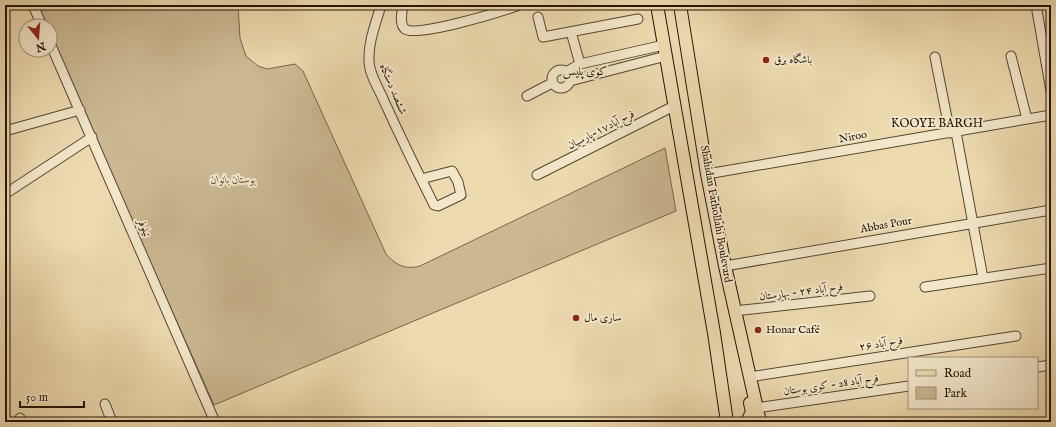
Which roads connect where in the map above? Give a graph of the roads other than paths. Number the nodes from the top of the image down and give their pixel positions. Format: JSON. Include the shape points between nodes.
{"nodes":[{"id":1,"x":33,"y":5,"type":"edge"},
{"id":2,"x":382,"y":5,"type":"edge"},
{"id":3,"x":403,"y":5,"type":"edge"},
{"id":4,"x":519,"y":5,"type":"edge"},
{"id":5,"x":657,"y":5,"type":"edge"},
{"id":6,"x":680,"y":5,"type":"edge"},
{"id":7,"x":1036,"y":5,"type":"edge"},
{"id":8,"x":538,"y":17,"type":"dead end"},
{"id":9,"x":39,"y":18,"type":"edge"},
{"id":10,"x":638,"y":19,"type":"dead end"},
{"id":11,"x":571,"y":32,"type":"junction"},
{"id":12,"x":1047,"y":41,"type":"edge"},
{"id":13,"x":665,"y":50,"type":"junction"},
{"id":14,"x":1011,"y":56,"type":"dead end"},
{"id":15,"x":935,"y":57,"type":"dead end"},
{"id":16,"x":57,"y":58,"type":"edge"},
{"id":17,"x":580,"y":64,"type":"junction"},
{"id":18,"x":566,"y":72,"type":"junction"},
{"id":19,"x":570,"y":81,"type":"junction"},
{"id":20,"x":552,"y":83,"type":"junction"},
{"id":21,"x":1051,"y":91,"type":"edge"},
{"id":22,"x":526,"y":96,"type":"dead end"},
{"id":23,"x":674,"y":106,"type":"junction"},
{"id":24,"x":80,"y":110,"type":"junction"},
{"id":25,"x":1051,"y":115,"type":"edge"},
{"id":26,"x":1027,"y":119,"type":"junction"},
{"id":27,"x":5,"y":131,"type":"edge"},
{"id":28,"x":953,"y":132,"type":"junction"},
{"id":29,"x":92,"y":137,"type":"junction"},
{"id":30,"x":707,"y":174,"type":"junction"},
{"id":31,"x":538,"y":175,"type":"dead end"},
{"id":32,"x":422,"y":179,"type":"junction"},
{"id":33,"x":5,"y":194,"type":"edge"},
{"id":34,"x":1051,"y":210,"type":"edge"},
{"id":35,"x":972,"y":222,"type":"junction"},
{"id":36,"x":725,"y":266,"type":"junction"},
{"id":37,"x":1051,"y":268,"type":"edge"},
{"id":38,"x":983,"y":278,"type":"junction"},
{"id":39,"x":925,"y":287,"type":"dead end"},
{"id":40,"x":870,"y":296,"type":"dead end"},
{"id":41,"x":734,"y":312,"type":"junction"},
{"id":42,"x":1016,"y":336,"type":"dead end"},
{"id":43,"x":742,"y":345,"type":"junction"},
{"id":44,"x":1051,"y":365,"type":"edge"},
{"id":45,"x":1038,"y":367,"type":"edge"},
{"id":46,"x":749,"y":377,"type":"junction"},
{"id":47,"x":908,"y":386,"type":"edge"},
{"id":48,"x":105,"y":404,"type":"dead end"},
{"id":49,"x":756,"y":408,"type":"junction"},
{"id":50,"x":728,"y":421,"type":"edge"},
{"id":51,"x":112,"y":422,"type":"edge"},
{"id":52,"x":216,"y":422,"type":"edge"},
{"id":53,"x":747,"y":422,"type":"edge"},
{"id":54,"x":760,"y":422,"type":"edge"}],
"edges":[{"from":1,"to":9,"type":"street"},
{"from":2,"to":32,"type":"street","name":"ششصد دستگاه","via":[[371,40],[369,63],[374,80]]},
{"from":3,"to":4,"type":"street","via":[[403,28],[407,31],[424,31]]},
{"from":5,"to":13,"type":"main road","name":"Shahidan Fathollahi Boulevard"},
{"from":6,"to":30,"type":"main road","name":"Shahidan Fathollahi Boulevard"},
{"from":7,"to":12,"type":"street"},
{"from":8,"to":11,"type":"street","via":[[543,37]]},
{"from":10,"to":11,"type":"street"},
{"from":11,"to":17,"type":"street"},
{"from":12,"to":21,"type":"street"},
{"from":13,"to":17,"type":"street"},
{"from":13,"to":19,"type":"street"},
{"from":13,"to":23,"type":"main road","name":"Shahidan Fathollahi Boulevard"},
{"from":14,"to":26,"type":"street"},
{"from":15,"to":28,"type":"street"},
{"from":16,"to":24,"type":"street","name":"نیلوفر"},
{"from":17,"to":18,"type":"street"},
{"from":18,"to":19,"type":"street","via":[[571,77]]},
{"from":18,"to":20,"type":"street","via":[[559,70],[553,75]]},
{"from":19,"to":20,"type":"street","via":[[565,88]]},
{"from":20,"to":22,"type":"street"},
{"from":23,"to":31,"type":"street","name":"فرح آباد۱۷-پارسیان"},
{"from":23,"to":50,"type":"main road","name":"Shahidan Fathollahi Boulevard"},
{"from":24,"to":27,"type":"street"},
{"from":24,"to":29,"type":"street","name":"نیلوفر"},
{"from":25,"to":26,"type":"street","name":"Niroo"},
{"from":26,"to":28,"type":"street","name":"Niroo"},
{"from":28,"to":30,"type":"street","name":"Niroo"},
{"from":28,"to":35,"type":"street"},
{"from":29,"to":33,"type":"street"},
{"from":29,"to":52,"type":"street","name":"نیلوفر"},
{"from":30,"to":36,"type":"main road","name":"Shahidan Fathollahi Boulevard"},
{"from":32,"to":32,"type":"street","name":"ششصد دستگاه","via":[[452,171],[461,195],[436,206]]},
{"from":34,"to":35,"type":"street","name":"Abbas Pour"},
{"from":35,"to":36,"type":"street","name":"Abbas Pour"},
{"from":35,"to":38,"type":"street"},
{"from":36,"to":41,"type":"main road","name":"Shahidan Fathollahi Boulevard"},
{"from":37,"to":38,"type":"street"},
{"from":38,"to":39,"type":"street"},
{"from":40,"to":41,"type":"street","name":"فرح آباد ۲۴ - بهارستان"},
{"from":41,"to":43,"type":"main road","name":"Shahidan Fathollahi Boulevard"},
{"from":42,"to":46,"type":"street","name":"فرح آباد ۲۶"},
{"from":43,"to":46,"type":"main road","name":"Shahidan Fathollahi Boulevard"},
{"from":43,"to":53,"type":"main road","via":[[741,356],[752,412]]},
{"from":44,"to":45,"type":"street"},
{"from":46,"to":49,"type":"main road","name":"Shahidan Fathollahi Boulevard"},
{"from":47,"to":49,"type":"street","name":"فرح آباد 28 - کوی بوستان"},
{"from":48,"to":51,"type":"street"},
{"from":49,"to":54,"type":"main road","name":"Shahidan Fathollahi Boulevard"}]}
